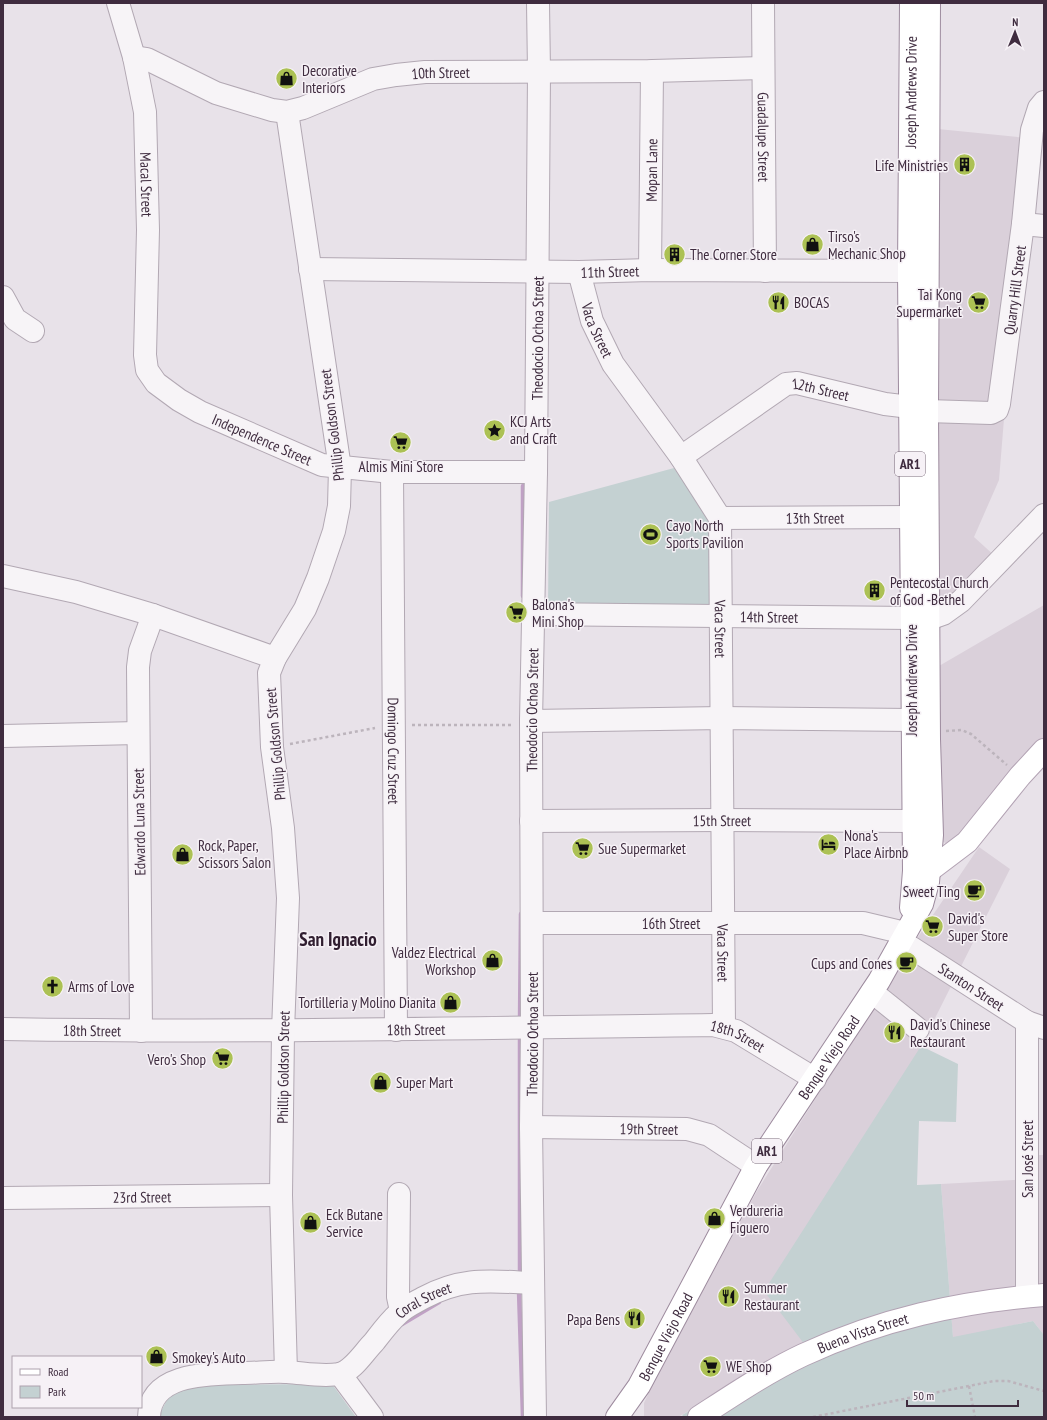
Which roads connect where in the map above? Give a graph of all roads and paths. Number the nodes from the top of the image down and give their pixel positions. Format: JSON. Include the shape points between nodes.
{"nodes":[{"id":1,"x":118,"y":3,"type":"edge"},
{"id":2,"x":538,"y":3,"type":"edge"},
{"id":3,"x":763,"y":3,"type":"edge"},
{"id":4,"x":911,"y":3,"type":"edge"},
{"id":5,"x":930,"y":3,"type":"edge"},
{"id":6,"x":134,"y":57,"type":"junction"},
{"id":7,"x":763,"y":68,"type":"junction"},
{"id":8,"x":652,"y":71,"type":"junction"},
{"id":9,"x":539,"y":72,"type":"junction"},
{"id":10,"x":1044,"y":102,"type":"edge"},
{"id":11,"x":287,"y":112,"type":"junction"},
{"id":12,"x":1034,"y":225,"type":"edge"},
{"id":13,"x":310,"y":269,"type":"junction"},
{"id":14,"x":650,"y":270,"type":"junction"},
{"id":15,"x":536,"y":271,"type":"junction"},
{"id":16,"x":765,"y":271,"type":"junction"},
{"id":17,"x":909,"y":271,"type":"junction"},
{"id":18,"x":579,"y":272,"type":"junction"},
{"id":19,"x":3,"y":297,"type":"edge"},
{"id":20,"x":33,"y":331,"type":"dead end"},
{"id":21,"x":147,"y":370,"type":"joint"},
{"id":22,"x":918,"y":409,"type":"junction"},
{"id":23,"x":681,"y":457,"type":"junction"},
{"id":24,"x":340,"y":468,"type":"junction"},
{"id":25,"x":392,"y":472,"type":"junction"},
{"id":26,"x":536,"y":472,"type":"junction"},
{"id":27,"x":1044,"y":516,"type":"edge"},
{"id":28,"x":911,"y":517,"type":"junction"},
{"id":29,"x":720,"y":518,"type":"junction"},
{"id":30,"x":3,"y":576,"type":"edge"},
{"id":31,"x":532,"y":614,"type":"junction"},
{"id":32,"x":153,"y":615,"type":"junction"},
{"id":33,"x":720,"y":616,"type":"junction"},
{"id":34,"x":920,"y":618,"type":"junction"},
{"id":35,"x":275,"y":658,"type":"junction"},
{"id":36,"x":722,"y":718,"type":"junction"},
{"id":37,"x":911,"y":720,"type":"junction"},
{"id":38,"x":531,"y":721,"type":"junction"},
{"id":39,"x":945,"y":731,"type":"dead end"},
{"id":40,"x":138,"y":733,"type":"junction"},
{"id":41,"x":3,"y":736,"type":"edge"},
{"id":42,"x":1044,"y":750,"type":"edge"},
{"id":43,"x":1020,"y":776,"type":"junction"},
{"id":44,"x":723,"y":820,"type":"junction"},
{"id":45,"x":531,"y":821,"type":"junction"},
{"id":46,"x":912,"y":821,"type":"junction"},
{"id":47,"x":930,"y":870,"type":"junction"},
{"id":48,"x":723,"y":922,"type":"junction"},
{"id":49,"x":532,"y":923,"type":"junction"},
{"id":50,"x":905,"y":934,"type":"junction"},
{"id":51,"x":872,"y":992,"type":"junction"},
{"id":52,"x":1035,"y":1025,"type":"edge"},
{"id":53,"x":724,"y":1026,"type":"junction"},
{"id":54,"x":532,"y":1027,"type":"junction"},
{"id":55,"x":3,"y":1029,"type":"edge"},
{"id":56,"x":918,"y":1029,"type":"dead end"},
{"id":57,"x":283,"y":1030,"type":"junction"},
{"id":58,"x":396,"y":1030,"type":"junction"},
{"id":59,"x":142,"y":1031,"type":"junction"},
{"id":60,"x":815,"y":1079,"type":"junction"},
{"id":61,"x":531,"y":1127,"type":"junction"},
{"id":62,"x":756,"y":1166,"type":"junction"},
{"id":63,"x":399,"y":1194,"type":"dead end"},
{"id":64,"x":281,"y":1195,"type":"junction"},
{"id":65,"x":3,"y":1198,"type":"edge"},
{"id":66,"x":532,"y":1283,"type":"junction"},
{"id":67,"x":1035,"y":1296,"type":"edge"},
{"id":68,"x":401,"y":1312,"type":"junction"},
{"id":69,"x":286,"y":1372,"type":"junction"},
{"id":70,"x":340,"y":1374,"type":"junction"},
{"id":71,"x":638,"y":1386,"type":"junction"},
{"id":72,"x":969,"y":1386,"type":"junction"},
{"id":73,"x":1044,"y":1391,"type":"edge"},
{"id":74,"x":149,"y":1417,"type":"edge"},
{"id":75,"x":372,"y":1417,"type":"edge"},
{"id":76,"x":535,"y":1417,"type":"edge"},
{"id":77,"x":617,"y":1417,"type":"edge"},
{"id":78,"x":634,"y":1417,"type":"edge"},
{"id":79,"x":699,"y":1417,"type":"edge"},
{"id":80,"x":813,"y":1417,"type":"edge"},
{"id":81,"x":976,"y":1417,"type":"edge"}],
"edges":[{"from":1,"to":6,"type":"street","name":"Macal Street"},
{"from":2,"to":9,"type":"street","name":"Theodocio Ochoa Street"},
{"from":3,"to":7,"type":"street","name":"Guadalupe Street"},
{"from":4,"to":17,"type":"main road","name":"Joseph Andrews Drive","number":"AR1"},
{"from":5,"to":22,"type":"main road","name":"Joseph Andrews Drive","number":"AR1"},
{"from":6,"to":11,"type":"street","name":"10th Street","via":[[147,59],[216,93]]},
{"from":6,"to":21,"type":"street","name":"Macal Street","via":[[147,136]]},
{"from":7,"to":8,"type":"street","name":"10th Street"},
{"from":7,"to":16,"type":"street","name":"Guadalupe Street"},
{"from":8,"to":9,"type":"street","name":"10th Street"},
{"from":8,"to":14,"type":"street","name":"Mopan Lane"},
{"from":9,"to":11,"type":"street","name":"10th Street","via":[[425,72],[396,75],[373,79]]},
{"from":9,"to":15,"type":"street","name":"Theodocio Ochoa Street"},
{"from":10,"to":12,"type":"street","name":"Quarry Hill Street","via":[[1038,108],[1032,130]]},
{"from":11,"to":13,"type":"street","name":"Phillip Goldson Street"},
{"from":12,"to":22,"type":"street","name":"Quarry Hill Street","via":[[997,410],[992,413]]},
{"from":13,"to":15,"type":"street","name":"11th Street"},
{"from":13,"to":24,"type":"street","name":"Phillip Goldson Street"},
{"from":14,"to":16,"type":"street","name":"11th Street"},
{"from":14,"to":18,"type":"street","name":"11th Street"},
{"from":15,"to":18,"type":"street","name":"11th Street"},
{"from":15,"to":26,"type":"street","name":"Theodocio Ochoa Street"},
{"from":16,"to":17,"type":"street","name":"11th Street"},
{"from":17,"to":22,"type":"main road","name":"Joseph Andrews Drive","number":"AR1"},
{"from":18,"to":23,"type":"street","name":"Vaca Street","via":[[592,321],[613,364]]},
{"from":19,"to":20,"type":"street","via":[[15,319]]},
{"from":21,"to":24,"type":"street","name":"Independence Street","via":[[156,383],[200,412],[322,465]]},
{"from":22,"to":23,"type":"street","name":"12th Street","via":[[885,404],[797,382],[786,384]]},
{"from":22,"to":28,"type":"main road","name":"Joseph Andrews Drive","number":"AR1"},
{"from":22,"to":34,"type":"main road","name":"Joseph Andrews Drive","number":"AR1"},
{"from":23,"to":29,"type":"street","name":"Vaca Street"},
{"from":24,"to":25,"type":"street","name":"Independence Street"},
{"from":24,"to":35,"type":"street","name":"Phillip Goldson Street","via":[[339,506],[334,531],[318,578],[305,609]]},
{"from":25,"to":26,"type":"street","name":"Independence Street"},
{"from":25,"to":58,"type":"street","name":"Domingo Cruz Street"},
{"from":26,"to":31,"type":"street","name":"Theodocio Ochoa Street"},
{"from":27,"to":34,"type":"street","via":[[961,601],[943,614]]},
{"from":28,"to":29,"type":"street","name":"13th Street"},
{"from":28,"to":34,"type":"main road","name":"Joseph Andrews Drive","number":"AR1"},
{"from":29,"to":33,"type":"street","name":"Vaca Street"},
{"from":30,"to":32,"type":"street","via":[[76,592]]},
{"from":31,"to":33,"type":"street","name":"14th Street"},
{"from":31,"to":38,"type":"street","name":"Theodocio Ochoa Street"},
{"from":32,"to":35,"type":"street"},
{"from":32,"to":40,"type":"street","name":"Edwardo Luna Street","via":[[140,651]]},
{"from":33,"to":34,"type":"street","name":"14th Street"},
{"from":33,"to":36,"type":"street","name":"Vaca Street"},
{"from":34,"to":37,"type":"main road","name":"Joseph Andrews Drive","number":"AR1"},
{"from":34,"to":47,"type":"main road","name":"Joseph Andrews Drive","number":"AR1","via":[[929,739],[932,835]]},
{"from":35,"to":57,"type":"street","name":"Phillip Goldson Street","via":[[269,673],[272,747],[288,898]]},
{"from":36,"to":37,"type":"street"},
{"from":36,"to":38,"type":"street"},
{"from":36,"to":44,"type":"street","name":"Vaca Street"},
{"from":37,"to":46,"type":"main road","name":"Joseph Andrews Drive","number":"AR1"},
{"from":38,"to":45,"type":"street","name":"Theodocio Ochoa Street"},
{"from":39,"to":43,"type":"path","via":[[962,730],[971,734]]},
{"from":40,"to":41,"type":"street"},
{"from":40,"to":59,"type":"street","name":"Edwardo Luna Street"},
{"from":42,"to":43,"type":"main road"},
{"from":43,"to":47,"type":"main road","via":[[967,842]]},
{"from":44,"to":45,"type":"street","name":"15th Street"},
{"from":44,"to":46,"type":"street","name":"15th Street"},
{"from":44,"to":48,"type":"street","name":"Vaca Street"},
{"from":45,"to":49,"type":"street","name":"Theodocio Ochoa Street"},
{"from":46,"to":50,"type":"main road","name":"Joseph Andrews Drive","number":"AR1","via":[[914,872]]},
{"from":47,"to":50,"type":"main road","name":"Benque Viejo Road","number":"AR1","via":[[926,893]]},
{"from":48,"to":49,"type":"street","name":"16th Street"},
{"from":48,"to":50,"type":"street","name":"16th Street","via":[[864,923]]},
{"from":48,"to":53,"type":"street","name":"Vaca Street"},
{"from":49,"to":54,"type":"street","name":"Theodocio Ochoa Street"},
{"from":50,"to":51,"type":"main road","name":"Benque Viejo Road","number":"AR1"},
{"from":50,"to":52,"type":"street","name":"Stanton Street","via":[[912,948]]},
{"from":51,"to":56,"type":"street"},
{"from":51,"to":60,"type":"main road","name":"Benque Viejo Road","number":"AR1"},
{"from":52,"to":67,"type":"street","name":"San José Street"},
{"from":53,"to":54,"type":"street","name":"18th Street"},
{"from":53,"to":60,"type":"street","name":"18th Street"},
{"from":54,"to":58,"type":"street","name":"18th Street"},
{"from":54,"to":61,"type":"street","name":"Theodocio Ochoa Street"},
{"from":55,"to":59,"type":"street","name":"18th Street"},
{"from":57,"to":58,"type":"street","name":"18th Street"},
{"from":57,"to":59,"type":"street","name":"18th Street"},
{"from":57,"to":64,"type":"street","name":"Phillip Goldson Street"},
{"from":60,"to":62,"type":"main road","name":"Benque Viejo Road","number":"AR1"},
{"from":61,"to":62,"type":"street","name":"19th Street","via":[[687,1129],[709,1135]]},
{"from":61,"to":66,"type":"street","name":"Theodocio Ochoa Street"},
{"from":62,"to":71,"type":"main road","name":"Benque Viejo Road","number":"AR1"},
{"from":63,"to":68,"type":"street","via":[[398,1297]]},
{"from":64,"to":65,"type":"street","name":"23rd Street"},
{"from":64,"to":69,"type":"street","name":"Phillip Goldson Street"},
{"from":66,"to":68,"type":"street","name":"Coral Street","via":[[470,1281],[450,1285]]},
{"from":66,"to":76,"type":"street","name":"Theodocio Ochoa Street"},
{"from":67,"to":79,"type":"main road","name":"Buena Vista Street","via":[[920,1313],[874,1326],[771,1371]]},
{"from":68,"to":70,"type":"street","name":"Coral Street","via":[[353,1366]]},
{"from":69,"to":70,"type":"street"},
{"from":69,"to":74,"type":"street","via":[[212,1374],[190,1376],[174,1381],[162,1388],[154,1398]]},
{"from":70,"to":75,"type":"street"},
{"from":71,"to":77,"type":"main road","name":"Benque Viejo Road","number":"AR1"},
{"from":71,"to":78,"type":"main road","name":"Benque Viejo Road","number":"AR1"},
{"from":72,"to":73,"type":"path","via":[[1008,1380]]},
{"from":72,"to":80,"type":"path"},
{"from":72,"to":81,"type":"path"}]}
